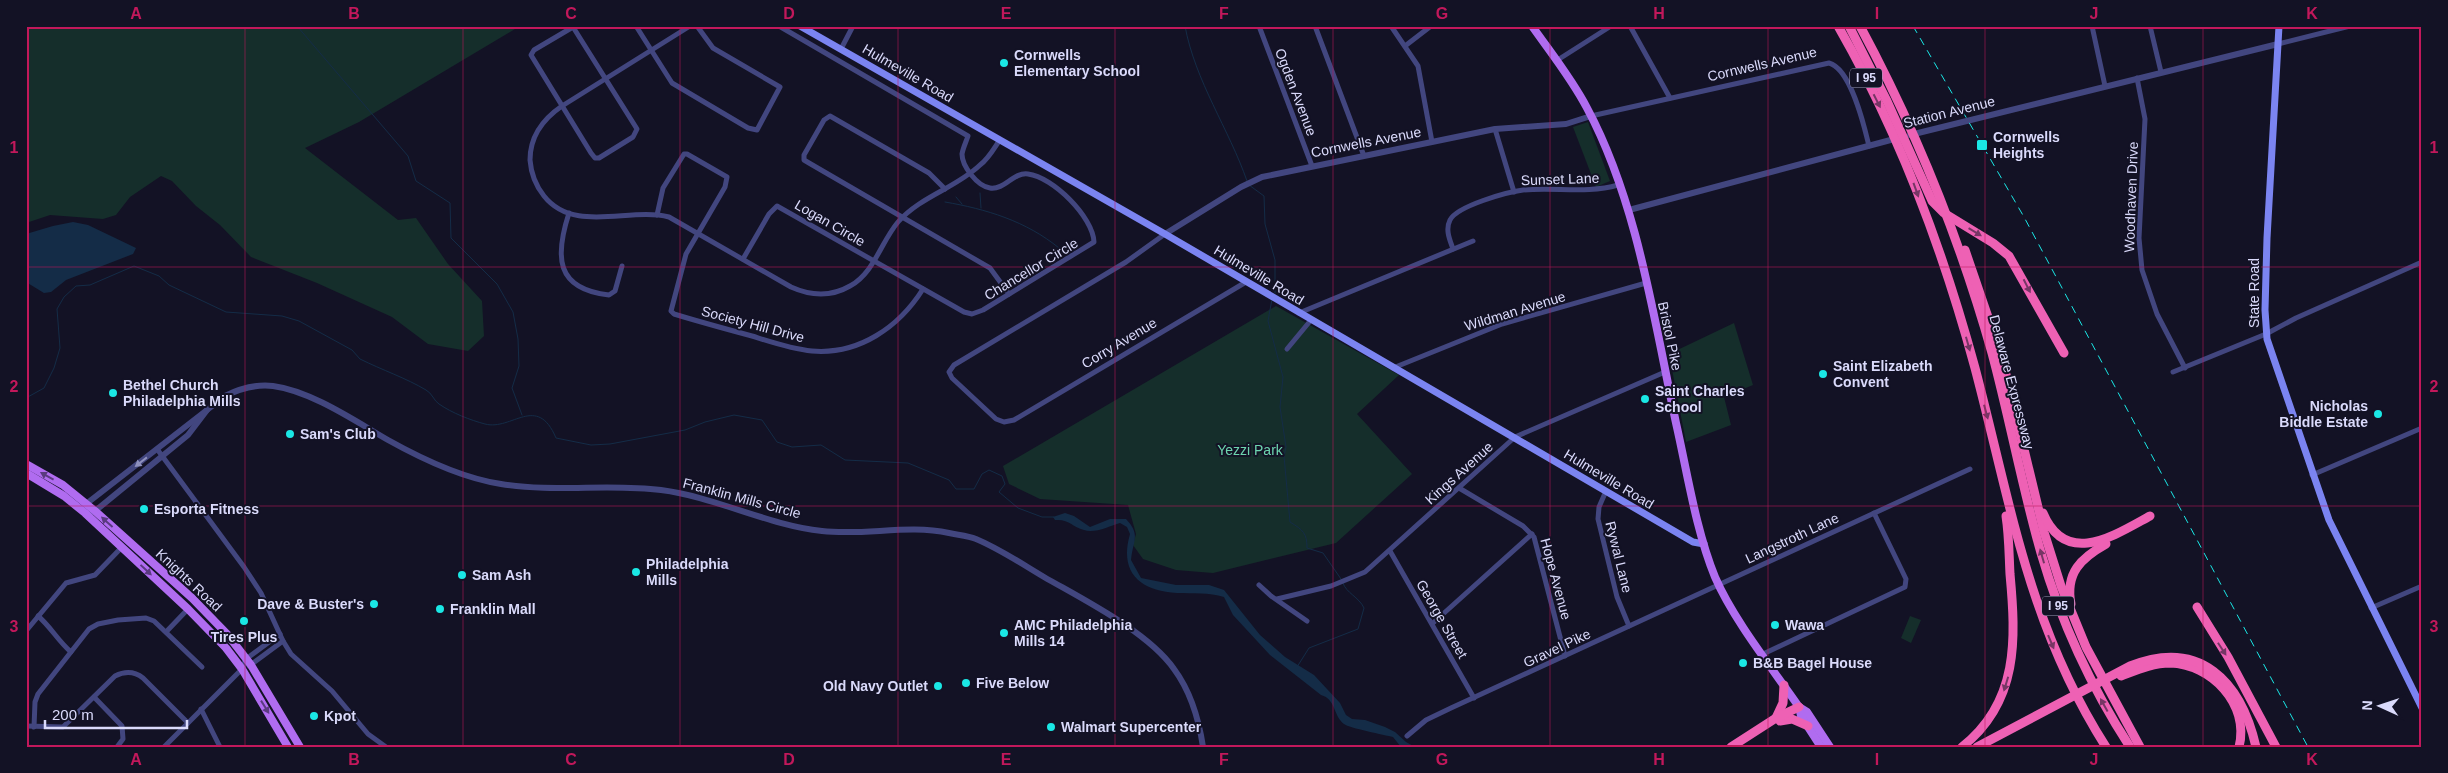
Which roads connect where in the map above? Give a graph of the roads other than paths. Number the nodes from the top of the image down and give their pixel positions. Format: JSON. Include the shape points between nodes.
{"nodes":[{"id":1,"x":636,"y":26,"type":"edge"},
{"id":2,"x":690,"y":26,"type":"edge"},
{"id":3,"x":697,"y":26,"type":"edge"},
{"id":4,"x":779,"y":26,"type":"edge"},
{"id":5,"x":800,"y":26,"type":"edge"},
{"id":6,"x":853,"y":26,"type":"edge"},
{"id":7,"x":1259,"y":26,"type":"edge"},
{"id":8,"x":1316,"y":26,"type":"edge"},
{"id":9,"x":1391,"y":26,"type":"edge"},
{"id":10,"x":1431,"y":26,"type":"edge"},
{"id":11,"x":1532,"y":26,"type":"edge"},
{"id":12,"x":1611,"y":26,"type":"edge"},
{"id":13,"x":1630,"y":26,"type":"edge"},
{"id":14,"x":1838,"y":26,"type":"edge"},
{"id":15,"x":1849,"y":26,"type":"edge"},
{"id":16,"x":1860,"y":26,"type":"edge"},
{"id":17,"x":2092,"y":26,"type":"edge"},
{"id":18,"x":2150,"y":26,"type":"edge"},
{"id":19,"x":2279,"y":26,"type":"edge"},
{"id":20,"x":2350,"y":26,"type":"edge"},
{"id":21,"x":2278,"y":44,"type":"junction"},
{"id":22,"x":1405,"y":46,"type":"junction"},
{"id":23,"x":841,"y":49,"type":"junction"},
{"id":24,"x":651,"y":51,"type":"junction"},
{"id":25,"x":1556,"y":61,"type":"junction"},
{"id":26,"x":2161,"y":72,"type":"junction"},
{"id":27,"x":2137,"y":78,"type":"junction"},
{"id":28,"x":606,"y":79,"type":"junction"},
{"id":29,"x":2105,"y":86,"type":"junction"},
{"id":30,"x":1670,"y":98,"type":"junction"},
{"id":31,"x":562,"y":106,"type":"junction"},
{"id":32,"x":1591,"y":116,"type":"junction"},
{"id":33,"x":1895,"y":128,"type":"junction"},
{"id":34,"x":1495,"y":129,"type":"junction"},
{"id":35,"x":999,"y":141,"type":"junction"},
{"id":36,"x":1432,"y":142,"type":"junction"},
{"id":37,"x":1869,"y":146,"type":"junction"},
{"id":38,"x":1364,"y":156,"type":"junction"},
{"id":39,"x":1312,"y":166,"type":"junction"},
{"id":40,"x":971,"y":173,"type":"junction"},
{"id":41,"x":1618,"y":184,"type":"junction"},
{"id":42,"x":945,"y":189,"type":"junction"},
{"id":43,"x":1936,"y":190,"type":"junction"},
{"id":44,"x":1514,"y":192,"type":"junction"},
{"id":45,"x":1629,"y":210,"type":"junction"},
{"id":46,"x":569,"y":213,"type":"junction"},
{"id":47,"x":657,"y":215,"type":"junction"},
{"id":48,"x":903,"y":217,"type":"junction"},
{"id":49,"x":698,"y":233,"type":"junction"},
{"id":50,"x":1165,"y":234,"type":"junction"},
{"id":51,"x":1473,"y":241,"type":"dead end"},
{"id":52,"x":1453,"y":250,"type":"junction"},
{"id":53,"x":743,"y":259,"type":"junction"},
{"id":54,"x":874,"y":261,"type":"junction"},
{"id":55,"x":2422,"y":262,"type":"edge"},
{"id":56,"x":622,"y":266,"type":"dead end"},
{"id":57,"x":1246,"y":282,"type":"junction"},
{"id":58,"x":1646,"y":283,"type":"junction"},
{"id":59,"x":923,"y":289,"type":"junction"},
{"id":60,"x":1009,"y":294,"type":"junction"},
{"id":61,"x":1298,"y":313,"type":"junction"},
{"id":62,"x":1310,"y":320,"type":"junction"},
{"id":63,"x":2266,"y":334,"type":"junction"},
{"id":64,"x":1287,"y":349,"type":"dead end"},
{"id":65,"x":2064,"y":353,"type":"dead end"},
{"id":66,"x":1393,"y":368,"type":"junction"},
{"id":67,"x":2185,"y":368,"type":"junction"},
{"id":68,"x":1665,"y":372,"type":"junction"},
{"id":69,"x":2173,"y":372,"type":"dead end"},
{"id":70,"x":207,"y":410,"type":"junction"},
{"id":71,"x":1004,"y":422,"type":"joint"},
{"id":72,"x":2422,"y":428,"type":"edge"},
{"id":73,"x":1515,"y":437,"type":"junction"},
{"id":74,"x":157,"y":449,"type":"junction"},
{"id":75,"x":2026,"y":453,"type":"junction"},
{"id":76,"x":162,"y":456,"type":"junction"},
{"id":77,"x":1997,"y":461,"type":"junction"},
{"id":78,"x":26,"y":464,"type":"edge"},
{"id":79,"x":1970,"y":469,"type":"dead end"},
{"id":80,"x":26,"y":474,"type":"edge"},
{"id":81,"x":2312,"y":475,"type":"junction"},
{"id":82,"x":1459,"y":488,"type":"junction"},
{"id":83,"x":1606,"y":491,"type":"junction"},
{"id":84,"x":86,"y":504,"type":"junction"},
{"id":85,"x":95,"y":511,"type":"junction"},
{"id":86,"x":85,"y":513,"type":"junction"},
{"id":87,"x":1874,"y":513,"type":"junction"},
{"id":88,"x":1532,"y":534,"type":"junction"},
{"id":89,"x":1704,"y":544,"type":"junction"},
{"id":90,"x":122,"y":547,"type":"junction"},
{"id":91,"x":1390,"y":551,"type":"junction"},
{"id":92,"x":1718,"y":584,"type":"junction"},
{"id":93,"x":1259,"y":585,"type":"dead end"},
{"id":94,"x":2422,"y":586,"type":"edge"},
{"id":95,"x":191,"y":598,"type":"junction"},
{"id":96,"x":1277,"y":599,"type":"junction"},
{"id":97,"x":186,"y":607,"type":"junction"},
{"id":98,"x":2197,"y":607,"type":"dead end"},
{"id":99,"x":2371,"y":608,"type":"junction"},
{"id":100,"x":38,"y":616,"type":"junction"},
{"id":101,"x":1307,"y":621,"type":"dead end"},
{"id":102,"x":1433,"y":624,"type":"junction"},
{"id":103,"x":1629,"y":626,"type":"junction"},
{"id":104,"x":2077,"y":628,"type":"junction"},
{"id":105,"x":26,"y":631,"type":"edge"},
{"id":106,"x":166,"y":632,"type":"junction"},
{"id":107,"x":280,"y":634,"type":"junction"},
{"id":108,"x":283,"y":641,"type":"junction"},
{"id":109,"x":71,"y":652,"type":"junction"},
{"id":110,"x":1763,"y":654,"type":"junction"},
{"id":111,"x":1565,"y":656,"type":"junction"},
{"id":112,"x":248,"y":662,"type":"junction"},
{"id":113,"x":202,"y":667,"type":"dead end"},
{"id":114,"x":242,"y":669,"type":"junction"},
{"id":115,"x":2113,"y":677,"type":"junction"},
{"id":116,"x":1784,"y":685,"type":"junction"},
{"id":117,"x":94,"y":698,"type":"junction"},
{"id":118,"x":1474,"y":698,"type":"junction"},
{"id":119,"x":1799,"y":706,"type":"junction"},
{"id":120,"x":2058,"y":706,"type":"junction"},
{"id":121,"x":2422,"y":708,"type":"edge"},
{"id":122,"x":201,"y":710,"type":"junction"},
{"id":123,"x":1778,"y":719,"type":"junction"},
{"id":124,"x":188,"y":723,"type":"junction"},
{"id":125,"x":26,"y":726,"type":"edge"},
{"id":126,"x":1808,"y":726,"type":"junction"},
{"id":127,"x":34,"y":727,"type":"junction"},
{"id":128,"x":1407,"y":736,"type":"dead end"},
{"id":129,"x":117,"y":747,"type":"edge"},
{"id":130,"x":164,"y":747,"type":"edge"},
{"id":131,"x":220,"y":747,"type":"edge"},
{"id":132,"x":288,"y":747,"type":"edge"},
{"id":133,"x":300,"y":747,"type":"edge"},
{"id":134,"x":386,"y":747,"type":"edge"},
{"id":135,"x":1203,"y":747,"type":"edge"},
{"id":136,"x":1731,"y":747,"type":"edge"},
{"id":137,"x":1740,"y":747,"type":"edge"},
{"id":138,"x":1821,"y":747,"type":"edge"},
{"id":139,"x":1830,"y":747,"type":"edge"},
{"id":140,"x":1962,"y":747,"type":"edge"},
{"id":141,"x":1977,"y":747,"type":"edge"},
{"id":142,"x":1988,"y":747,"type":"edge"},
{"id":143,"x":2106,"y":747,"type":"edge"},
{"id":144,"x":2130,"y":747,"type":"edge"},
{"id":145,"x":2140,"y":747,"type":"edge"},
{"id":146,"x":2239,"y":747,"type":"edge"},
{"id":147,"x":2256,"y":747,"type":"edge"},
{"id":148,"x":2276,"y":747,"type":"edge"}],
"edges":[{"from":1,"to":24,"type":"street"},
{"from":2,"to":24,"type":"street"},
{"from":3,"to":24,"type":"street","via":[[713,48],[780,87],[757,130],[748,128],[676,86]]},
{"from":4,"to":40,"type":"street","via":[[968,136],[962,156]]},
{"from":5,"to":23,"type":"main road","name":"Hulmeville Road"},
{"from":6,"to":23,"type":"street"},
{"from":7,"to":39,"type":"street","name":"Ogden Avenue"},
{"from":8,"to":38,"type":"street"},
{"from":9,"to":22,"type":"street"},
{"from":10,"to":22,"type":"street"},
{"from":11,"to":25,"type":"main road","name":"Bristol Pike"},
{"from":12,"to":25,"type":"street"},
{"from":13,"to":30,"type":"street"},
{"from":14,"to":33,"type":"highway","number":"I 95","one_way":true},
{"from":15,"to":33,"type":"highway"},
{"from":16,"to":43,"type":"highway","name":"Delaware Expressway","number":"I 95","via":[[1917,143]]},
{"from":17,"to":29,"type":"street"},
{"from":18,"to":26,"type":"street"},
{"from":19,"to":21,"type":"main road","name":"State Road"},
{"from":20,"to":21,"type":"street"},
{"from":21,"to":26,"type":"street","name":"Station Avenue"},
{"from":21,"to":63,"type":"main road","name":"State Road","via":[[2267,238]]},
{"from":22,"to":36,"type":"street","via":[[1418,66]]},
{"from":23,"to":35,"type":"main road","name":"Hulmeville Road"},
{"from":24,"to":28,"type":"street"},
{"from":25,"to":32,"type":"main road","name":"Bristol Pike"},
{"from":26,"to":27,"type":"street","name":"Station Avenue"},
{"from":27,"to":29,"type":"street","name":"Station Avenue"},
{"from":27,"to":67,"type":"street","name":"Woodhaven Drive","via":[[2145,119],[2139,238],[2142,270],[2156,314]]},
{"from":28,"to":31,"type":"street"},
{"from":28,"to":31,"type":"street","via":[[574,28],[567,28],[531,53]]},
{"from":28,"to":31,"type":"street","via":[[637,128],[632,137],[604,156],[594,157]]},
{"from":29,"to":37,"type":"street","name":"Station Avenue"},
{"from":30,"to":32,"type":"street","name":"Cornwells Avenue"},
{"from":30,"to":37,"type":"street","name":"Cornwells Avenue","via":[[1829,63],[1843,73],[1854,96]]},
{"from":31,"to":46,"type":"street","via":[[540,127],[530,161],[541,192],[549,202]]},
{"from":32,"to":34,"type":"street","name":"Cornwells Avenue","via":[[1566,124]]},
{"from":32,"to":41,"type":"main road","name":"Bristol Pike"},
{"from":33,"to":65,"type":"highway","one_way":true,"via":[[1935,205],[1999,246],[2016,265]]},
{"from":33,"to":77,"type":"highway","number":"I 95","one_way":true,"via":[[1898,145],[1960,317]]},
{"from":34,"to":36,"type":"street","name":"Cornwells Avenue"},
{"from":34,"to":44,"type":"street"},
{"from":35,"to":40,"type":"street"},
{"from":35,"to":50,"type":"main road","name":"Hulmeville Road"},
{"from":36,"to":38,"type":"street","name":"Cornwells Avenue"},
{"from":37,"to":45,"type":"street","name":"Station Avenue"},
{"from":38,"to":39,"type":"street","name":"Cornwells Avenue"},
{"from":39,"to":50,"type":"street","name":"Cornwells Avenue","via":[[1271,174],[1248,183]]},
{"from":40,"to":42,"type":"street"},
{"from":40,"to":60,"type":"street","name":"Chancellor Circle","via":[[980,184],[990,188],[1002,186],[1023,174],[1038,177],[1069,198],[1094,236],[1091,246]]},
{"from":41,"to":44,"type":"street","name":"Sunset Lane","via":[[1597,190]]},
{"from":41,"to":45,"type":"main road","name":"Bristol Pike"},
{"from":42,"to":48,"type":"street"},
{"from":42,"to":48,"type":"street","via":[[929,172],[827,116],[806,150],[804,160]]},
{"from":43,"to":75,"type":"highway","via":[[1953,218],[1987,312]]},
{"from":144,"to":43,"type":"highway","name":"Delaware Expressway","number":"I 95","one_way":true,"via":[[2088,674],[2056,600],[2036,537],[1987,338]]},
{"from":44,"to":52,"type":"street","name":"Sunset Lane","via":[[1467,207],[1456,214],[1448,228]]},
{"from":45,"to":58,"type":"main road","name":"Bristol Pike"},
{"from":46,"to":47,"type":"street","via":[[595,217]]},
{"from":46,"to":56,"type":"street","via":[[560,257],[570,281],[581,288],[609,295],[615,291]]},
{"from":47,"to":49,"type":"street","via":[[669,217]]},
{"from":47,"to":49,"type":"street","via":[[663,188],[687,154],[728,179]]},
{"from":48,"to":54,"type":"street"},
{"from":48,"to":60,"type":"street","via":[[990,268]]},
{"from":49,"to":53,"type":"street"},
{"from":49,"to":59,"type":"street","name":"Society Hill Drive","via":[[682,265],[672,313],[781,344],[817,351],[862,343],[900,319]]},
{"from":50,"to":57,"type":"main road","name":"Hulmeville Road"},
{"from":50,"to":71,"type":"street","name":"Cornwells Avenue","via":[[1126,262],[954,365],[949,372],[957,384],[980,406]]},
{"from":51,"to":52,"type":"street"},
{"from":52,"to":61,"type":"street"},
{"from":53,"to":54,"type":"street","via":[[792,287],[807,293],[823,294],[854,284]]},
{"from":53,"to":54,"type":"street","name":"Logan Circle","via":[[777,206]]},
{"from":54,"to":59,"type":"street","name":"Chancellor Circle"},
{"from":55,"to":63,"type":"street"},
{"from":57,"to":61,"type":"main road","name":"Hulmeville Road"},
{"from":57,"to":71,"type":"street","name":"Corry Avenue","via":[[1022,416]]},
{"from":58,"to":66,"type":"street","name":"Wildman Avenue","via":[[1502,324]]},
{"from":58,"to":68,"type":"main road","name":"Bristol Pike"},
{"from":59,"to":60,"type":"street","name":"Chancellor Circle","via":[[972,314]]},
{"from":61,"to":62,"type":"main road","name":"Hulmeville Road"},
{"from":62,"to":64,"type":"street"},
{"from":62,"to":66,"type":"main road","name":"Hulmeville Road"},
{"from":63,"to":67,"type":"street"},
{"from":63,"to":81,"type":"main road","name":"State Road"},
{"from":66,"to":73,"type":"main road","name":"Hulmeville Road"},
{"from":67,"to":69,"type":"street"},
{"from":68,"to":73,"type":"street","name":"Kings Avenue"},
{"from":68,"to":89,"type":"main road","name":"Bristol Pike"},
{"from":70,"to":74,"type":"street","name":"Franklin Mills Circle"},
{"from":70,"to":76,"type":"street","name":"Franklin Mills Circle","via":[[188,435]]},
{"from":70,"to":135,"type":"street","name":"Franklin Mills Circle","via":[[234,392],[249,387],[273,386],[337,409],[427,460],[498,484],[577,490],[663,490],[820,531],[923,530],[973,538],[1068,590],[1131,630],[1161,654],[1174,669],[1190,699],[1200,726]]},
{"from":72,"to":81,"type":"street"},
{"from":73,"to":82,"type":"street","name":"Kings Avenue"},
{"from":73,"to":83,"type":"main road","name":"Hulmeville Road"},
{"from":74,"to":76,"type":"street"},
{"from":74,"to":84,"type":"street","name":"Franklin Mills Circle","one_way":true},
{"from":75,"to":104,"type":"highway","via":[[2050,554]]},
{"from":75,"to":104,"type":"highway","via":[[2045,518],[2053,530],[2065,538],[2078,543],[2096,543],[2151,518],[2090,553],[2077,565],[2069,592]]},
{"from":76,"to":85,"type":"street","name":"Franklin Mills Circle"},
{"from":76,"to":107,"type":"street","via":[[244,567],[261,593]]},
{"from":77,"to":140,"type":"highway","one_way":true,"via":[[2012,588],[2011,663],[2005,690],[1994,711]]},
{"from":77,"to":143,"type":"highway","number":"I 95","one_way":true,"via":[[2025,571],[2043,624],[2075,696]]},
{"from":84,"to":78,"type":"main road","name":"Knights Road","one_way":true,"via":[[63,485]]},
{"from":79,"to":87,"type":"street"},
{"from":80,"to":86,"type":"main road","name":"Knights Road","via":[[64,496]]},
{"from":81,"to":99,"type":"main road","name":"State Road","via":[[2329,520]]},
{"from":82,"to":88,"type":"street","name":"Hope Avenue","via":[[1524,526]]},
{"from":82,"to":91,"type":"street","name":"Kings Avenue"},
{"from":83,"to":89,"type":"main road","name":"Hulmeville Road","via":[[1693,542]]},
{"from":83,"to":103,"type":"street","name":"Rywal Lane","via":[[1598,519],[1617,597]]},
{"from":84,"to":85,"type":"main road","name":"Knights Road"},
{"from":84,"to":86,"type":"street"},
{"from":85,"to":86,"type":"street","name":"Franklin Mills Circle"},
{"from":95,"to":85,"type":"main road","name":"Knights Road","one_way":true},
{"from":86,"to":90,"type":"main road","name":"Knights Road"},
{"from":87,"to":92,"type":"street","name":"Langstroth Lane"},
{"from":87,"to":110,"type":"street","via":[[1906,579],[1904,588]]},
{"from":88,"to":102,"type":"street"},
{"from":88,"to":111,"type":"street","name":"Hope Avenue","via":[[1538,546]]},
{"from":89,"to":92,"type":"main road","name":"Bristol Pike"},
{"from":90,"to":97,"type":"main road","name":"Knights Road","one_way":true},
{"from":90,"to":100,"type":"street","via":[[95,575],[66,583]]},
{"from":91,"to":96,"type":"street","name":"Kings Avenue","via":[[1368,570],[1338,584]]},
{"from":91,"to":102,"type":"street","name":"George Street"},
{"from":92,"to":103,"type":"street","name":"Gravel Pike"},
{"from":92,"to":110,"type":"main road","name":"Bristol Pike"},
{"from":93,"to":96,"type":"street"},
{"from":94,"to":99,"type":"street"},
{"from":95,"to":97,"type":"main road"},
{"from":95,"to":112,"type":"main road","name":"Knights Road","via":[[227,634]]},
{"from":96,"to":101,"type":"street"},
{"from":97,"to":106,"type":"street"},
{"from":97,"to":114,"type":"main road","name":"Knights Road"},
{"from":98,"to":148,"type":"highway","one_way":true},
{"from":99,"to":121,"type":"main road","name":"State Road"},
{"from":100,"to":105,"type":"street"},
{"from":100,"to":109,"type":"street"},
{"from":102,"to":118,"type":"street","name":"George Street"},
{"from":103,"to":111,"type":"street","name":"Gravel Pike"},
{"from":104,"to":145,"type":"highway"},
{"from":106,"to":109,"type":"street","via":[[154,620],[146,618],[98,624],[89,629]]},
{"from":106,"to":113,"type":"street"},
{"from":107,"to":108,"type":"street"},
{"from":107,"to":112,"type":"street"},
{"from":108,"to":112,"type":"street"},
{"from":108,"to":134,"type":"street","via":[[291,654],[332,691],[368,734]]},
{"from":109,"to":127,"type":"street","via":[[37,697]]},
{"from":110,"to":116,"type":"main road","name":"Bristol Pike"},
{"from":111,"to":118,"type":"street","name":"Gravel Pike"},
{"from":112,"to":114,"type":"street"},
{"from":112,"to":133,"type":"main road","name":"Knights Road"},
{"from":114,"to":122,"type":"street"},
{"from":114,"to":132,"type":"main road","name":"Knights Road","one_way":true},
{"from":115,"to":120,"type":"highway"},
{"from":115,"to":146,"type":"highway","via":[[2165,664],[2186,665],[2205,673],[2222,686],[2235,706],[2241,726]]},
{"from":115,"to":147,"type":"highway","via":[[2143,661],[2160,657],[2178,657],[2202,664],[2218,673],[2236,693]]},
{"from":116,"to":119,"type":"main road","name":"Bristol Pike"},
{"from":116,"to":123,"type":"highway"},
{"from":117,"to":124,"type":"street","via":[[122,672],[137,674]]},
{"from":117,"to":127,"type":"street","via":[[63,727]]},
{"from":117,"to":129,"type":"street","via":[[122,726],[123,739]]},
{"from":118,"to":128,"type":"street","name":"Gravel Pike","via":[[1426,720]]},
{"from":119,"to":123,"type":"highway"},
{"from":119,"to":126,"type":"main road","name":"Bristol Pike"},
{"from":119,"to":139,"type":"main road","name":"Bristol Pike","via":[[1807,712]]},
{"from":120,"to":141,"type":"highway"},
{"from":120,"to":142,"type":"highway"},
{"from":122,"to":124,"type":"street"},
{"from":122,"to":131,"type":"street"},
{"from":123,"to":126,"type":"highway","via":[[1792,719]]},
{"from":123,"to":136,"type":"highway"},
{"from":123,"to":137,"type":"highway"},
{"from":124,"to":130,"type":"street"},
{"from":125,"to":127,"type":"street"},
{"from":126,"to":138,"type":"main road","name":"Bristol Pike"}]}
